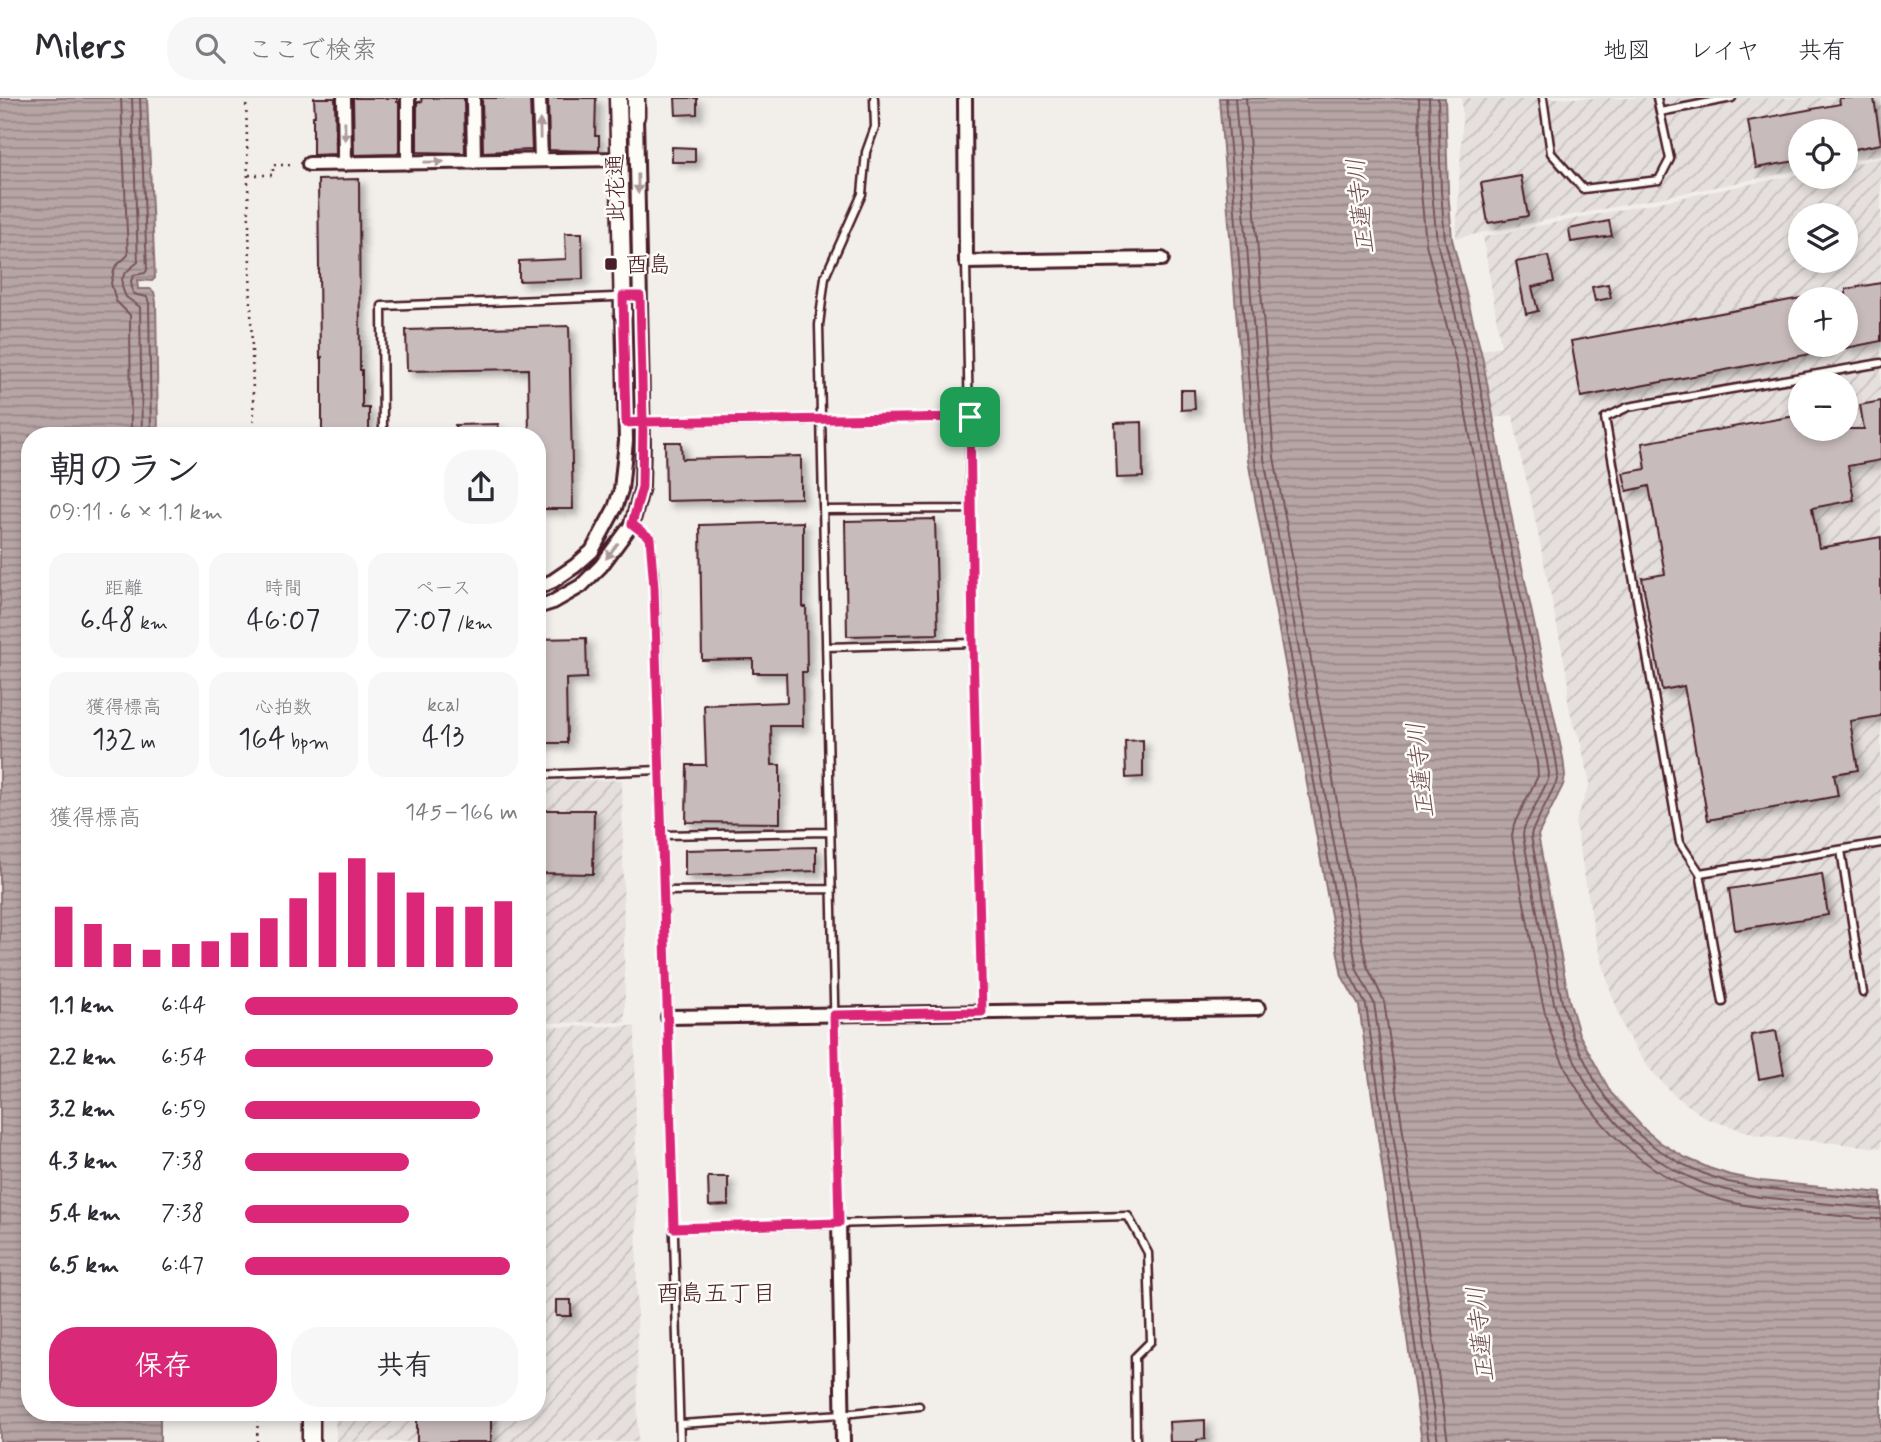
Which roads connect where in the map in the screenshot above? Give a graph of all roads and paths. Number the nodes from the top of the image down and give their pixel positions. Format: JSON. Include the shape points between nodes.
{"nodes":[{"id":1,"x":246,"y":98,"type":"edge"},
{"id":2,"x":344,"y":98,"type":"edge"},
{"id":3,"x":408,"y":98,"type":"edge"},
{"id":4,"x":473,"y":98,"type":"edge"},
{"id":5,"x":539,"y":98,"type":"edge"},
{"id":6,"x":618,"y":98,"type":"edge"},
{"id":7,"x":636,"y":98,"type":"edge"},
{"id":8,"x":874,"y":98,"type":"edge"},
{"id":9,"x":965,"y":98,"type":"edge"},
{"id":10,"x":1543,"y":98,"type":"edge"},
{"id":11,"x":1657,"y":98,"type":"edge"},
{"id":12,"x":1732,"y":98,"type":"edge"},
{"id":13,"x":1660,"y":113,"type":"junction"},
{"id":14,"x":636,"y":116,"type":"joint"},
{"id":15,"x":620,"y":159,"type":"junction"},
{"id":16,"x":541,"y":160,"type":"junction"},
{"id":17,"x":474,"y":162,"type":"junction"},
{"id":18,"x":408,"y":163,"type":"junction"},
{"id":19,"x":309,"y":164,"type":"joint"},
{"id":20,"x":345,"y":164,"type":"junction"},
{"id":21,"x":248,"y":175,"type":"junction"},
{"id":22,"x":1162,"y":258,"type":"dead end"},
{"id":23,"x":966,"y":262,"type":"junction"},
{"id":24,"x":623,"y":296,"type":"junction"},
{"id":25,"x":640,"y":296,"type":"junction"},
{"id":26,"x":623,"y":314,"type":"joint"},
{"id":27,"x":1881,"y":363,"type":"edge"},
{"id":28,"x":970,"y":417,"type":"junction"},
{"id":29,"x":821,"y":420,"type":"junction"},
{"id":30,"x":643,"y":422,"type":"junction"},
{"id":31,"x":626,"y":423,"type":"junction"},
{"id":32,"x":254,"y":427,"type":"edge"},
{"id":33,"x":383,"y":427,"type":"edge"},
{"id":34,"x":971,"y":509,"type":"junction"},
{"id":35,"x":823,"y":510,"type":"junction"},
{"id":36,"x":632,"y":524,"type":"junction"},
{"id":37,"x":546,"y":584,"type":"edge"},
{"id":38,"x":546,"y":604,"type":"edge"},
{"id":39,"x":973,"y":643,"type":"junction"},
{"id":40,"x":826,"y":647,"type":"junction"},
{"id":41,"x":660,"y":770,"type":"junction"},
{"id":42,"x":546,"y":775,"type":"edge"},
{"id":43,"x":831,"y":832,"type":"junction"},
{"id":44,"x":662,"y":835,"type":"junction"},
{"id":45,"x":1881,"y":843,"type":"edge"},
{"id":46,"x":1842,"y":850,"type":"junction"},
{"id":47,"x":1700,"y":873,"type":"junction"},
{"id":48,"x":832,"y":889,"type":"junction"},
{"id":49,"x":664,"y":891,"type":"junction"},
{"id":50,"x":1863,"y":993,"type":"dead end"},
{"id":51,"x":1723,"y":1002,"type":"dead end"},
{"id":52,"x":1258,"y":1008,"type":"dead end"},
{"id":53,"x":982,"y":1012,"type":"junction"},
{"id":54,"x":834,"y":1015,"type":"junction"},
{"id":55,"x":668,"y":1017,"type":"junction"},
{"id":56,"x":839,"y":1223,"type":"junction"},
{"id":57,"x":674,"y":1228,"type":"junction"},
{"id":58,"x":919,"y":1406,"type":"dead end"},
{"id":59,"x":843,"y":1414,"type":"junction"},
{"id":60,"x":258,"y":1421,"type":"edge"},
{"id":61,"x":311,"y":1421,"type":"edge"},
{"id":62,"x":680,"y":1424,"type":"junction"},
{"id":63,"x":257,"y":1442,"type":"edge"},
{"id":64,"x":311,"y":1442,"type":"edge"},
{"id":65,"x":680,"y":1442,"type":"edge"},
{"id":66,"x":844,"y":1442,"type":"edge"},
{"id":67,"x":1136,"y":1442,"type":"edge"}],
"edges":[{"from":1,"to":21,"type":"path"},
{"from":2,"to":20,"type":"street","one_way":true},
{"from":3,"to":18,"type":"street"},
{"from":4,"to":17,"type":"street"},
{"from":16,"to":5,"type":"street","one_way":true},
{"from":6,"to":15,"type":"street","name":"此花通"},
{"from":7,"to":14,"type":"street","name":"此花通"},
{"from":8,"to":29,"type":"lane","via":[[875,127],[866,152],[862,194],[825,277],[819,325]]},
{"from":9,"to":23,"type":"street"},
{"from":10,"to":13,"type":"lane","via":[[1551,153],[1583,189],[1659,180],[1670,159]]},
{"from":11,"to":13,"type":"lane"},
{"from":12,"to":13,"type":"lane"},
{"from":14,"to":25,"type":"street","name":"此花通","one_way":true},
{"from":15,"to":16,"type":"street"},
{"from":15,"to":24,"type":"street","name":"此花通"},
{"from":16,"to":17,"type":"street"},
{"from":18,"to":17,"type":"street","one_way":true},
{"from":18,"to":20,"type":"street"},
{"from":19,"to":20,"type":"street"},
{"from":19,"to":21,"type":"path","via":[[273,165],[273,175]]},
{"from":21,"to":32,"type":"path"},
{"from":22,"to":23,"type":"street"},
{"from":23,"to":28,"type":"lane"},
{"from":24,"to":25,"type":"lane"},
{"from":24,"to":26,"type":"street","name":"此花通"},
{"from":24,"to":33,"type":"lane","via":[[382,306]]},
{"from":25,"to":30,"type":"street","name":"此花通"},
{"from":26,"to":31,"type":"street","name":"此花通"},
{"from":27,"to":47,"type":"lane","via":[[1628,408],[1605,418],[1680,843]]},
{"from":28,"to":29,"type":"lane"},
{"from":28,"to":34,"type":"lane"},
{"from":29,"to":30,"type":"lane"},
{"from":29,"to":35,"type":"lane"},
{"from":30,"to":31,"type":"lane"},
{"from":30,"to":36,"type":"street","name":"此花通","via":[[642,487]]},
{"from":31,"to":37,"type":"street","name":"此花通","via":[[621,490],[615,508],[592,551]]},
{"from":34,"to":35,"type":"lane"},
{"from":34,"to":39,"type":"lane"},
{"from":35,"to":40,"type":"lane"},
{"from":36,"to":38,"type":"street","name":"此花通","one_way":true,"via":[[581,586]]},
{"from":36,"to":41,"type":"lane","via":[[650,538]]},
{"from":39,"to":40,"type":"lane"},
{"from":39,"to":53,"type":"lane"},
{"from":40,"to":43,"type":"lane"},
{"from":41,"to":42,"type":"lane"},
{"from":41,"to":44,"type":"lane"},
{"from":43,"to":44,"type":"lane"},
{"from":43,"to":48,"type":"lane"},
{"from":44,"to":49,"type":"lane"},
{"from":45,"to":46,"type":"lane"},
{"from":46,"to":47,"type":"lane"},
{"from":46,"to":50,"type":"lane"},
{"from":47,"to":51,"type":"lane"},
{"from":48,"to":49,"type":"lane"},
{"from":48,"to":54,"type":"lane"},
{"from":49,"to":55,"type":"lane"},
{"from":52,"to":53,"type":"street"},
{"from":53,"to":54,"type":"street"},
{"from":54,"to":55,"type":"street"},
{"from":54,"to":56,"type":"lane"},
{"from":55,"to":57,"type":"lane"},
{"from":56,"to":57,"type":"lane"},
{"from":56,"to":59,"type":"street"},
{"from":56,"to":67,"type":"lane","via":[[1128,1216],[1148,1253],[1151,1341],[1135,1357]]},
{"from":57,"to":62,"type":"lane"},
{"from":58,"to":59,"type":"lane"},
{"from":59,"to":62,"type":"lane"},
{"from":59,"to":66,"type":"street"},
{"from":60,"to":63,"type":"path"},
{"from":61,"to":64,"type":"street"},
{"from":62,"to":65,"type":"lane"}]}
